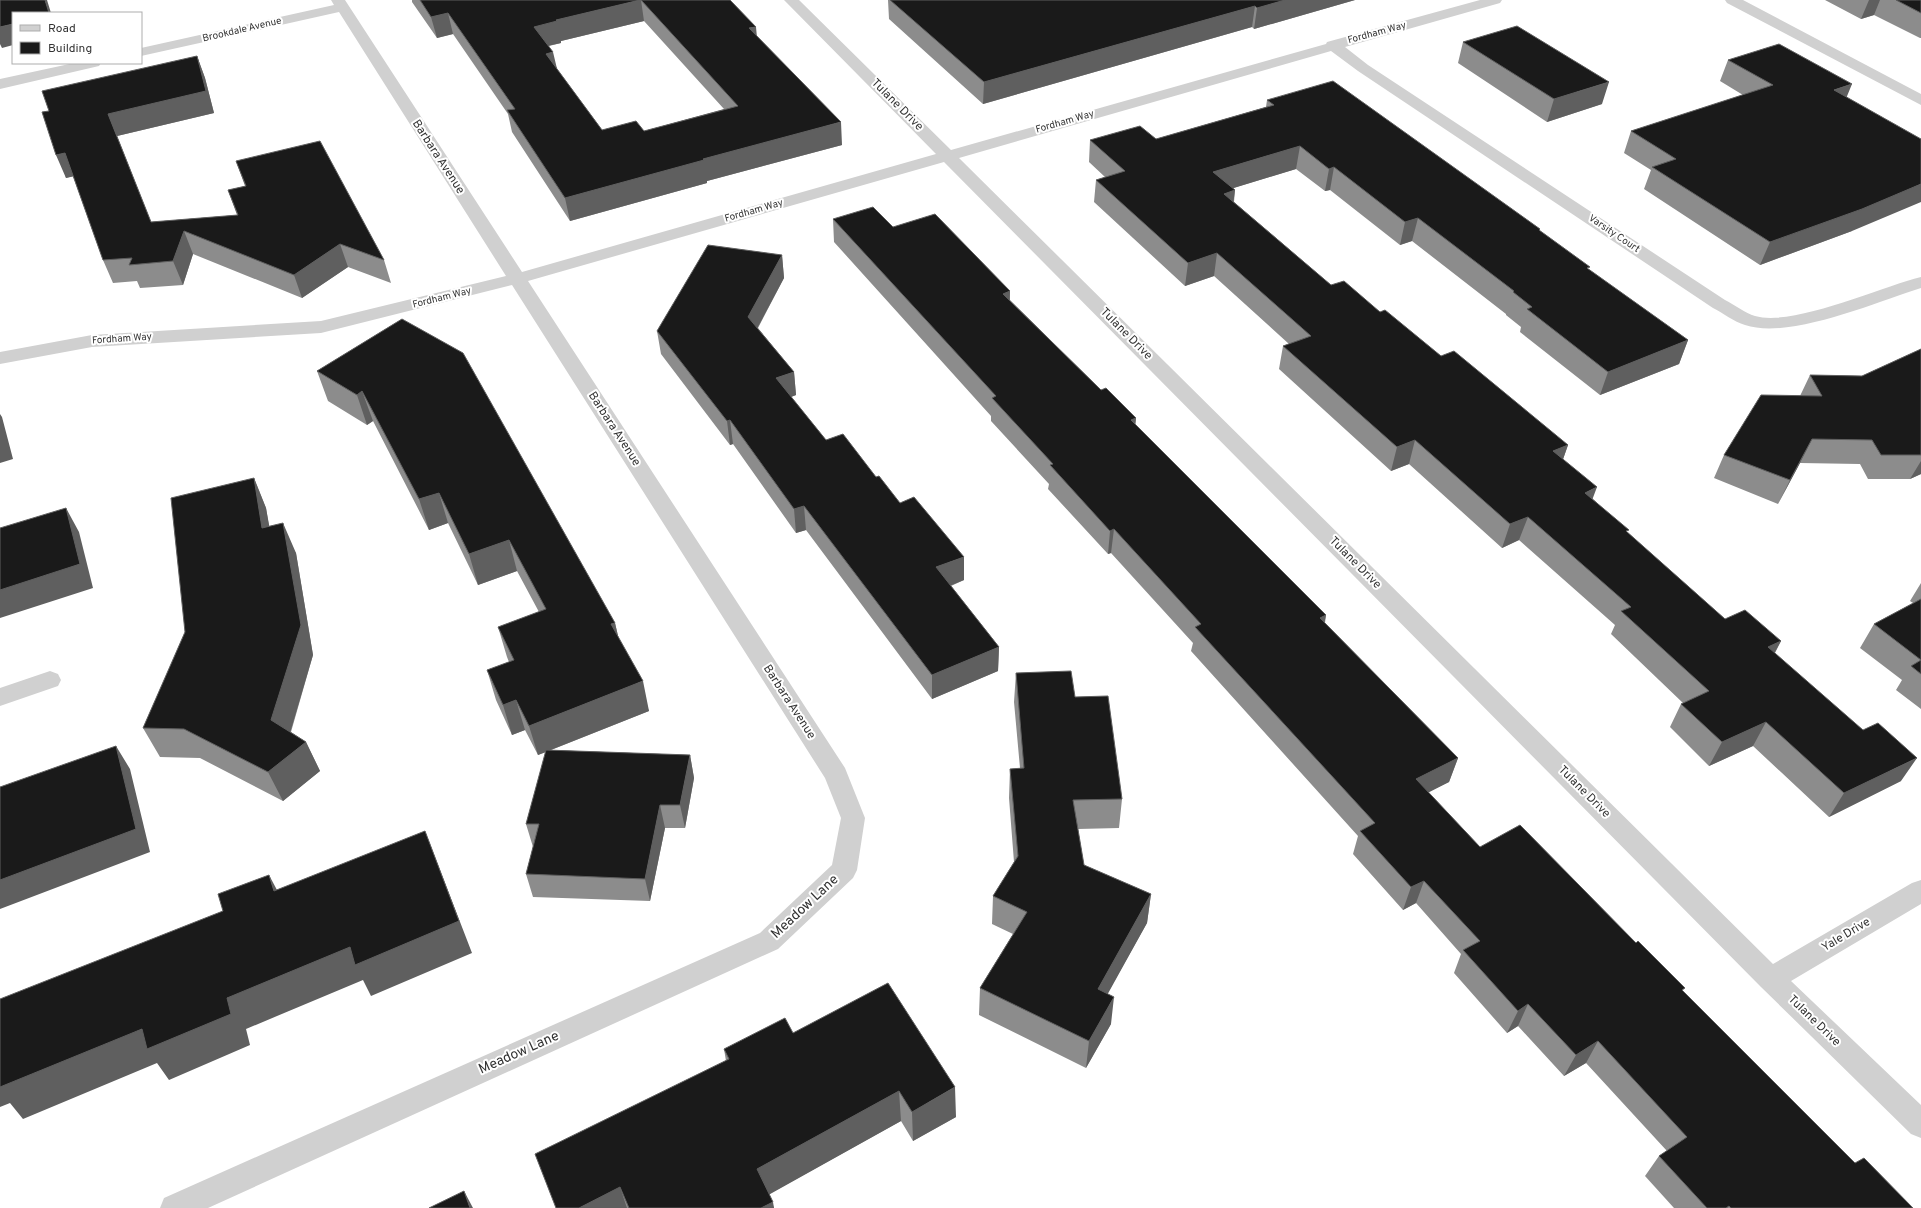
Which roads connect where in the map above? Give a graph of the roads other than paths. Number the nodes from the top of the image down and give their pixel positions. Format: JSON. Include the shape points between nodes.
{"nodes":[{"id":1,"x":791,"y":0,"type":"edge"},
{"id":2,"x":1495,"y":0,"type":"edge"},
{"id":3,"x":1732,"y":0,"type":"edge"},
{"id":4,"x":340,"y":3,"type":"edge"},
{"id":5,"x":1332,"y":45,"type":"junction"},
{"id":6,"x":142,"y":52,"type":"edge"},
{"id":7,"x":90,"y":64,"type":"edge"},
{"id":8,"x":0,"y":84,"type":"edge"},
{"id":9,"x":1921,"y":100,"type":"edge"},
{"id":10,"x":947,"y":156,"type":"junction"},
{"id":11,"x":517,"y":279,"type":"junction"},
{"id":12,"x":1921,"y":282,"type":"edge"},
{"id":13,"x":0,"y":358,"type":"edge"},
{"id":14,"x":50,"y":680,"type":"dead end"},
{"id":15,"x":0,"y":697,"type":"edge"},
{"id":16,"x":844,"y":870,"type":"joint"},
{"id":17,"x":1921,"y":891,"type":"edge"},
{"id":18,"x":1772,"y":980,"type":"junction"},
{"id":19,"x":1921,"y":1124,"type":"edge"},
{"id":20,"x":175,"y":1208,"type":"edge"}],
"edges":[{"from":1,"to":10,"type":"street","name":"Tulane Drive"},
{"from":2,"to":5,"type":"street","name":"Fordham Way"},
{"from":3,"to":9,"type":"street"},
{"from":4,"to":6,"type":"street","name":"Brookdale Avenue"},
{"from":4,"to":11,"type":"street","name":"Barbara Avenue"},
{"from":5,"to":10,"type":"street","name":"Fordham Way"},
{"from":5,"to":12,"type":"street","name":"Varsity Court","via":[[1719,304],[1750,321],[1773,324],[1806,319]]},
{"from":7,"to":8,"type":"street"},
{"from":10,"to":11,"type":"street","name":"Fordham Way"},
{"from":10,"to":18,"type":"street","name":"Tulane Drive"},
{"from":11,"to":13,"type":"street","name":"Fordham Way","via":[[321,327],[92,341]]},
{"from":11,"to":16,"type":"street","name":"Barbara Avenue","via":[[836,775],[853,818]]},
{"from":14,"to":15,"type":"street"},
{"from":16,"to":20,"type":"street","name":"Meadow Lane","via":[[769,941]]},
{"from":17,"to":18,"type":"street","name":"Yale Drive"},
{"from":18,"to":19,"type":"street","name":"Tulane Drive"}]}
